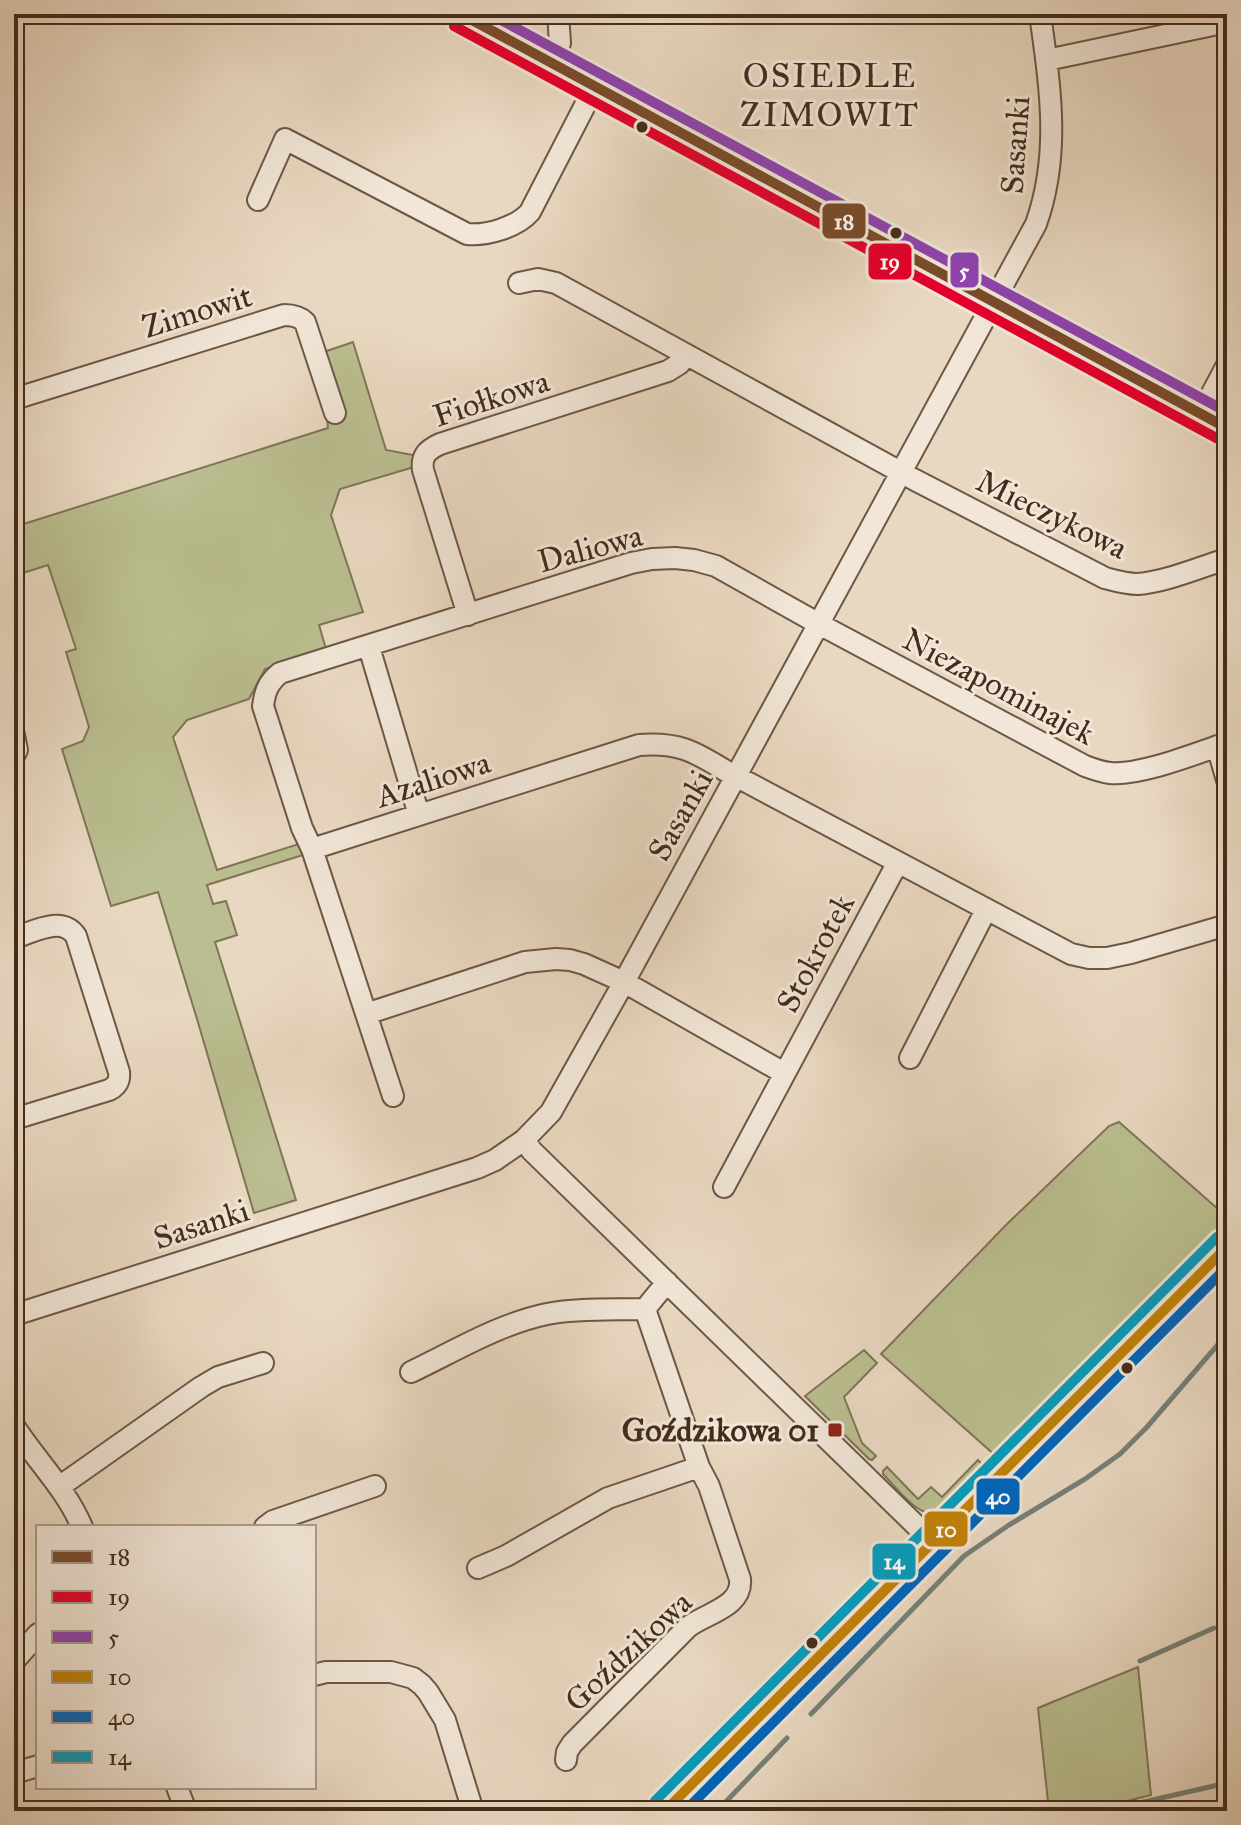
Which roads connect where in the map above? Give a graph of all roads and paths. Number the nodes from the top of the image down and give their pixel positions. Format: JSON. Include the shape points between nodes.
{"nodes":[{"id":1,"x":461,"y":14,"type":"edge"},
{"id":2,"x":558,"y":14,"type":"edge"},
{"id":3,"x":1040,"y":14,"type":"edge"},
{"id":4,"x":1227,"y":22,"type":"edge"},
{"id":5,"x":1047,"y":60,"type":"junction"},
{"id":6,"x":552,"y":63,"type":"junction"},
{"id":7,"x":595,"y":86,"type":"junction"},
{"id":8,"x":258,"y":200,"type":"dead end"},
{"id":9,"x":519,"y":283,"type":"dead end"},
{"id":10,"x":994,"y":302,"type":"junction"},
{"id":11,"x":687,"y":355,"type":"junction"},
{"id":12,"x":1227,"y":365,"type":"edge"},
{"id":13,"x":14,"y":399,"type":"edge"},
{"id":14,"x":335,"y":413,"type":"dead end"},
{"id":15,"x":1201,"y":414,"type":"junction"},
{"id":16,"x":1227,"y":428,"type":"edge"},
{"id":17,"x":901,"y":472,"type":"junction"},
{"id":18,"x":1227,"y":559,"type":"edge"},
{"id":19,"x":468,"y":615,"type":"junction"},
{"id":20,"x":819,"y":624,"type":"junction"},
{"id":21,"x":369,"y":647,"type":"junction"},
{"id":22,"x":14,"y":735,"type":"edge"},
{"id":23,"x":1222,"y":744,"type":"edge"},
{"id":24,"x":14,"y":756,"type":"edge"},
{"id":25,"x":736,"y":775,"type":"junction"},
{"id":26,"x":1227,"y":780,"type":"edge"},
{"id":27,"x":419,"y":815,"type":"junction"},
{"id":28,"x":312,"y":849,"type":"junction"},
{"id":29,"x":898,"y":862,"type":"junction"},
{"id":30,"x":986,"y":910,"type":"junction"},
{"id":31,"x":1227,"y":925,"type":"edge"},
{"id":32,"x":14,"y":938,"type":"edge"},
{"id":33,"x":624,"y":982,"type":"junction"},
{"id":34,"x":366,"y":1014,"type":"junction"},
{"id":35,"x":910,"y":1058,"type":"dead end"},
{"id":36,"x":784,"y":1073,"type":"junction"},
{"id":37,"x":393,"y":1096,"type":"dead end"},
{"id":38,"x":14,"y":1119,"type":"edge"},
{"id":39,"x":524,"y":1140,"type":"junction"},
{"id":40,"x":724,"y":1187,"type":"dead end"},
{"id":41,"x":1227,"y":1247,"type":"edge"},
{"id":42,"x":667,"y":1282,"type":"junction"},
{"id":43,"x":645,"y":1309,"type":"junction"},
{"id":44,"x":14,"y":1315,"type":"edge"},
{"id":45,"x":263,"y":1363,"type":"dead end"},
{"id":46,"x":411,"y":1372,"type":"dead end"},
{"id":47,"x":14,"y":1426,"type":"edge"},
{"id":48,"x":20,"y":1448,"type":"edge"},
{"id":49,"x":699,"y":1467,"type":"junction"},
{"id":50,"x":375,"y":1486,"type":"dead end"},
{"id":51,"x":59,"y":1487,"type":"junction"},
{"id":52,"x":81,"y":1525,"type":"edge"},
{"id":53,"x":268,"y":1525,"type":"edge"},
{"id":54,"x":932,"y":1541,"type":"junction"},
{"id":55,"x":478,"y":1568,"type":"dead end"},
{"id":56,"x":36,"y":1636,"type":"edge"},
{"id":57,"x":14,"y":1661,"type":"edge"},
{"id":58,"x":316,"y":1674,"type":"edge"},
{"id":59,"x":566,"y":1760,"type":"dead end"},
{"id":60,"x":36,"y":1767,"type":"edge"},
{"id":61,"x":14,"y":1773,"type":"edge"},
{"id":62,"x":178,"y":1789,"type":"edge"},
{"id":63,"x":186,"y":1811,"type":"edge"},
{"id":64,"x":473,"y":1811,"type":"edge"},
{"id":65,"x":665,"y":1811,"type":"edge"}],
"edges":[{"from":1,"to":6,"type":"street"},
{"from":2,"to":6,"type":"street","via":[[560,43]]},
{"from":3,"to":5,"type":"street","name":"Sasanki"},
{"from":4,"to":5,"type":"street"},
{"from":5,"to":10,"type":"street","name":"Sasanki","via":[[1052,124],[1048,185],[1036,224]]},
{"from":6,"to":7,"type":"street"},
{"from":7,"to":8,"type":"street","via":[[530,212],[510,225],[467,234],[285,139]]},
{"from":7,"to":10,"type":"street"},
{"from":9,"to":11,"type":"street","via":[[556,283]]},
{"from":10,"to":15,"type":"street"},
{"from":10,"to":17,"type":"street","name":"Sasanki"},
{"from":11,"to":17,"type":"street"},
{"from":11,"to":19,"type":"street","name":"Fiołkowa","via":[[668,371],[426,452],[423,470]]},
{"from":12,"to":15,"type":"street"},
{"from":13,"to":14,"type":"street","name":"Zimowit","via":[[290,315],[305,322]]},
{"from":15,"to":16,"type":"street"},
{"from":17,"to":18,"type":"street","name":"Mieczykowa","via":[[1122,583],[1155,581]]},
{"from":17,"to":20,"type":"street","name":"Sasanki"},
{"from":19,"to":20,"type":"street","name":"Daliowa","via":[[631,563],[675,558],[716,566]]},
{"from":19,"to":21,"type":"street","name":"Daliowa"},
{"from":20,"to":23,"type":"street","name":"Niezapominajek","via":[[1099,771],[1131,772]]},
{"from":20,"to":25,"type":"street","name":"Sasanki"},
{"from":21,"to":27,"type":"street"},
{"from":21,"to":28,"type":"street","name":"Daliowa","via":[[280,673],[264,693],[263,706]]},
{"from":22,"to":24,"type":"street"},
{"from":23,"to":26,"type":"street","name":"Niezapominajek"},
{"from":25,"to":27,"type":"street","name":"Azaliowa","via":[[685,748],[639,745]]},
{"from":25,"to":29,"type":"street"},
{"from":25,"to":33,"type":"street","name":"Sasanki"},
{"from":27,"to":28,"type":"street","name":"Azaliowa"},
{"from":28,"to":34,"type":"street"},
{"from":29,"to":30,"type":"street"},
{"from":29,"to":36,"type":"street","name":"Stokrotek"},
{"from":30,"to":31,"type":"street","via":[[1089,958],[1131,953]]},
{"from":30,"to":35,"type":"street"},
{"from":32,"to":38,"type":"street","via":[[61,925],[76,936],[120,1078],[109,1090]]},
{"from":33,"to":34,"type":"street","via":[[570,960],[540,960]]},
{"from":33,"to":36,"type":"street"},
{"from":33,"to":39,"type":"street","name":"Sasanki","via":[[551,1112]]},
{"from":34,"to":37,"type":"street"},
{"from":36,"to":40,"type":"street","name":"Stokrotek"},
{"from":39,"to":42,"type":"street"},
{"from":39,"to":44,"type":"street","name":"Sasanki","via":[[477,1168]]},
{"from":41,"to":54,"type":"street"},
{"from":42,"to":43,"type":"street"},
{"from":42,"to":54,"type":"street"},
{"from":43,"to":46,"type":"street","via":[[564,1312],[521,1320]]},
{"from":43,"to":49,"type":"street","name":"Goździkowa"},
{"from":45,"to":51,"type":"street","via":[[201,1387]]},
{"from":47,"to":48,"type":"street"},
{"from":48,"to":51,"type":"street"},
{"from":49,"to":55,"type":"street","via":[[608,1498]]},
{"from":49,"to":59,"type":"street","name":"Goździkowa","via":[[736,1566],[740,1591],[733,1601],[688,1627],[572,1744]]},
{"from":50,"to":53,"type":"street"},
{"from":51,"to":52,"type":"street"},
{"from":54,"to":65,"type":"street"},
{"from":56,"to":57,"type":"street"},
{"from":58,"to":64,"type":"street","via":[[391,1672],[422,1685],[445,1720]]},
{"from":60,"to":61,"type":"street"},
{"from":62,"to":63,"type":"street"}]}
